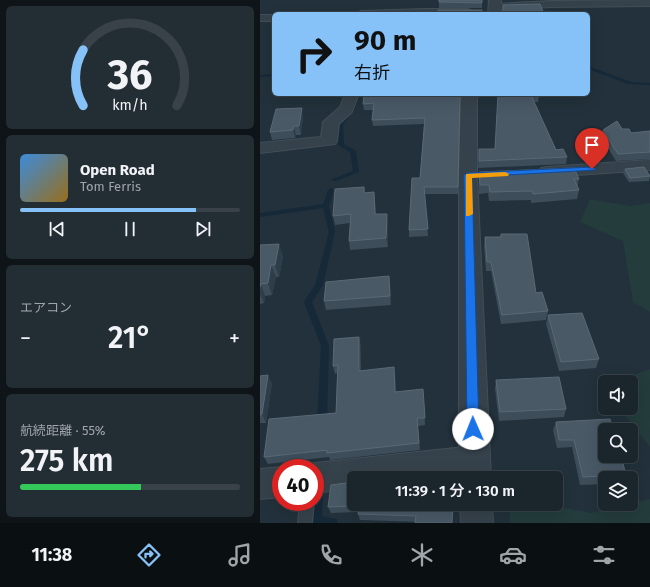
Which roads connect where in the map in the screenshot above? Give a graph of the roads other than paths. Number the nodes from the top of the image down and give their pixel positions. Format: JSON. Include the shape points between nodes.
{"nodes":[{"id":1,"x":650,"y":3,"type":"edge"},
{"id":2,"x":491,"y":10,"type":"edge"},
{"id":3,"x":424,"y":12,"type":"edge"},
{"id":4,"x":260,"y":18,"type":"edge"},
{"id":5,"x":272,"y":18,"type":"edge"},
{"id":6,"x":351,"y":96,"type":"edge"},
{"id":7,"x":470,"y":96,"type":"edge"},
{"id":8,"x":260,"y":148,"type":"edge"},
{"id":9,"x":650,"y":165,"type":"edge"},
{"id":10,"x":528,"y":173,"type":"edge"},
{"id":11,"x":474,"y":469,"type":"edge"},
{"id":12,"x":324,"y":477,"type":"edge"},
{"id":13,"x":272,"y":483,"type":"edge"},
{"id":14,"x":260,"y":484,"type":"edge"},
{"id":15,"x":306,"y":511,"type":"edge"},
{"id":16,"x":476,"y":511,"type":"edge"},
{"id":17,"x":305,"y":523,"type":"edge"},
{"id":18,"x":477,"y":523,"type":"edge"}],
"edges":[{"from":1,"to":2,"type":"street","via":[[551,4]]},
{"from":2,"to":3,"type":"street"},
{"from":4,"to":5,"type":"street"},
{"from":6,"to":8,"type":"street","via":[[347,109],[331,122],[329,141]]},
{"from":7,"to":11,"type":"street","via":[[476,175]]},
{"from":9,"to":10,"type":"street"},
{"from":11,"to":12,"type":"street"},
{"from":13,"to":14,"type":"street"},
{"from":15,"to":17,"type":"lane"},
{"from":16,"to":18,"type":"street"}]}
